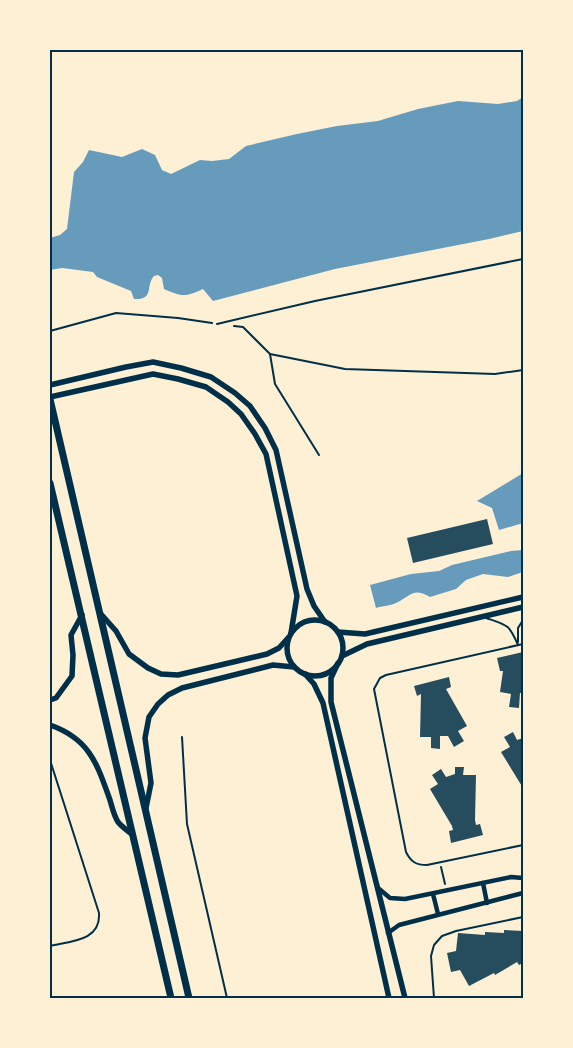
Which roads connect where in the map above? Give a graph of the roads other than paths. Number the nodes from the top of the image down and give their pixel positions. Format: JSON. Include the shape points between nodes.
{"nodes":[{"id":1,"x":523,"y":259,"type":"edge"},
{"id":2,"x":217,"y":324,"type":"road end"},
{"id":3,"x":50,"y":385,"type":"edge"},
{"id":4,"x":50,"y":398,"type":"edge"},
{"id":5,"x":50,"y":483,"type":"edge"},
{"id":6,"x":523,"y":597,"type":"edge"},
{"id":7,"x":523,"y":608,"type":"edge"},
{"id":8,"x":99,"y":611,"type":"junction"},
{"id":9,"x":82,"y":615,"type":"junction"},
{"id":10,"x":482,"y":617,"type":"junction"},
{"id":11,"x":523,"y":620,"type":"edge"},
{"id":12,"x":325,"y":622,"type":"junction"},
{"id":13,"x":338,"y":632,"type":"junction"},
{"id":14,"x":290,"y":635,"type":"junction"},
{"id":15,"x":523,"y":644,"type":"edge"},
{"id":16,"x":518,"y":645,"type":"junction"},
{"id":17,"x":342,"y":656,"type":"junction"},
{"id":18,"x":338,"y":664,"type":"junction"},
{"id":19,"x":294,"y":667,"type":"junction"},
{"id":20,"x":305,"y":674,"type":"junction"},
{"id":21,"x":50,"y":700,"type":"edge"},
{"id":22,"x":50,"y":725,"type":"edge"},
{"id":23,"x":182,"y":737,"type":"dead end"},
{"id":24,"x":50,"y":760,"type":"edge"},
{"id":25,"x":145,"y":812,"type":"junction"},
{"id":26,"x":132,"y":835,"type":"junction"},
{"id":27,"x":523,"y":845,"type":"edge"},
{"id":28,"x":523,"y":878,"type":"edge"},
{"id":29,"x":483,"y":883,"type":"junction"},
{"id":30,"x":378,"y":888,"type":"junction"},
{"id":31,"x":523,"y":893,"type":"edge"},
{"id":32,"x":432,"y":894,"type":"junction"},
{"id":33,"x":487,"y":903,"type":"junction"},
{"id":34,"x":438,"y":914,"type":"junction"},
{"id":35,"x":523,"y":917,"type":"edge"},
{"id":36,"x":388,"y":933,"type":"junction"},
{"id":37,"x":50,"y":946,"type":"edge"},
{"id":38,"x":171,"y":998,"type":"edge"},
{"id":39,"x":189,"y":998,"type":"edge"},
{"id":40,"x":228,"y":998,"type":"edge"},
{"id":41,"x":389,"y":998,"type":"edge"},
{"id":42,"x":405,"y":998,"type":"edge"},
{"id":43,"x":434,"y":998,"type":"edge"}],
"edges":[{"from":1,"to":2,"type":"lane"},
{"from":3,"to":12,"type":"street","via":[[153,362],[211,377],[235,393],[250,406],[276,450],[307,589]]},
{"from":4,"to":8,"type":"main road"},
{"from":4,"to":14,"type":"street","via":[[153,374],[178,378],[206,388],[241,414],[255,434],[268,463],[297,596]]},
{"from":5,"to":9,"type":"main road"},
{"from":6,"to":13,"type":"street","via":[[365,634]]},
{"from":7,"to":10,"type":"street"},
{"from":8,"to":14,"type":"street","via":[[116,630],[130,654],[161,674],[178,675],[267,654],[280,648]]},
{"from":8,"to":25,"type":"main road"},
{"from":9,"to":21,"type":"street","via":[[71,635],[72,676],[56,698]]},
{"from":9,"to":26,"type":"main road"},
{"from":10,"to":16,"type":"lane","via":[[508,626]]},
{"from":10,"to":17,"type":"street","via":[[366,644]]},
{"from":11,"to":16,"type":"lane","via":[[518,628]]},
{"from":12,"to":13,"type":"street"},
{"from":12,"to":14,"type":"street","via":[[318,620],[300,624]]},
{"from":13,"to":17,"type":"street","via":[[342,640]]},
{"from":14,"to":19,"type":"street","via":[[287,650]]},
{"from":15,"to":16,"type":"lane"},
{"from":16,"to":27,"type":"lane","via":[[386,676],[380,678],[374,689],[409,858],[420,865]]},
{"from":17,"to":18,"type":"street"},
{"from":18,"to":20,"type":"street","via":[[323,675]]},
{"from":18,"to":30,"type":"street","via":[[331,678],[331,702]]},
{"from":19,"to":20,"type":"street"},
{"from":19,"to":25,"type":"street","via":[[273,665],[182,688],[158,704],[149,717],[145,738],[151,783]]},
{"from":20,"to":41,"type":"street","via":[[323,703]]},
{"from":22,"to":26,"type":"street","via":[[69,733],[92,755],[118,821]]},
{"from":23,"to":40,"type":"lane","via":[[187,824]]},
{"from":24,"to":37,"type":"lane","via":[[99,921],[92,934]]},
{"from":25,"to":39,"type":"main road"},
{"from":26,"to":38,"type":"main road"},
{"from":28,"to":29,"type":"street"},
{"from":29,"to":32,"type":"street"},
{"from":29,"to":33,"type":"street"},
{"from":30,"to":32,"type":"street","via":[[390,898]]},
{"from":30,"to":36,"type":"street"},
{"from":31,"to":33,"type":"street"},
{"from":32,"to":34,"type":"street"},
{"from":33,"to":34,"type":"street"},
{"from":34,"to":36,"type":"street","via":[[399,925]]},
{"from":35,"to":43,"type":"lane","via":[[442,936],[434,945],[431,956]]},
{"from":36,"to":42,"type":"street"}]}
